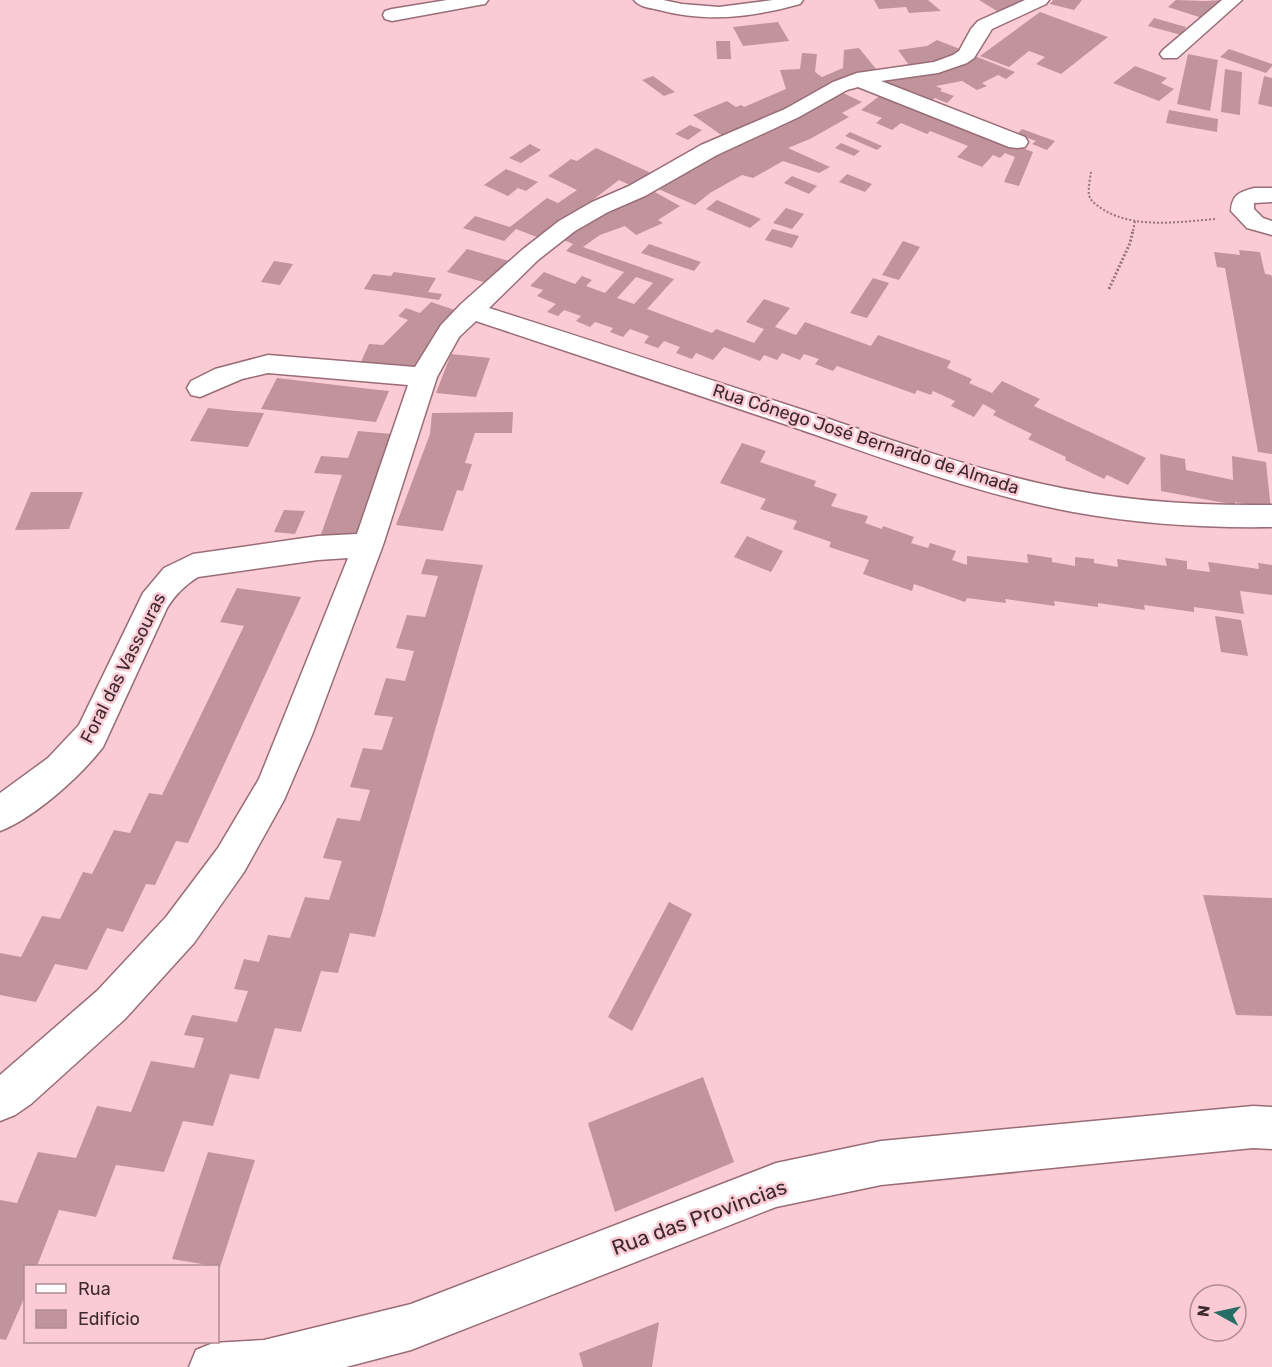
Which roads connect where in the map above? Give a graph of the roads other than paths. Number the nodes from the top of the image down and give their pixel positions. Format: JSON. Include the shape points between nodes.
{"nodes":[{"id":1,"x":479,"y":0,"type":"edge"},
{"id":2,"x":643,"y":0,"type":"edge"},
{"id":3,"x":794,"y":0,"type":"edge"},
{"id":4,"x":1040,"y":0,"type":"edge"},
{"id":5,"x":1233,"y":0,"type":"edge"},
{"id":6,"x":392,"y":15,"type":"dead end"},
{"id":7,"x":1170,"y":54,"type":"dead end"},
{"id":8,"x":858,"y":79,"type":"junction"},
{"id":9,"x":1017,"y":142,"type":"dead end"},
{"id":10,"x":1272,"y":195,"type":"edge"},
{"id":11,"x":1263,"y":226,"type":"edge"},
{"id":12,"x":470,"y":310,"type":"junction"},
{"id":13,"x":424,"y":377,"type":"junction"},
{"id":14,"x":200,"y":388,"type":"dead end"},
{"id":15,"x":1272,"y":516,"type":"edge"},
{"id":16,"x":368,"y":545,"type":"junction"},
{"id":17,"x":0,"y":814,"type":"edge"},
{"id":18,"x":0,"y":1100,"type":"edge"},
{"id":19,"x":1272,"y":1128,"type":"edge"},
{"id":20,"x":213,"y":1367,"type":"edge"}],
"edges":[{"from":1,"to":6,"type":"street"},
{"from":2,"to":3,"type":"street","via":[[691,12],[723,13],[765,9]]},
{"from":4,"to":8,"type":"street","via":[[985,25],[967,54],[953,63]]},
{"from":5,"to":7,"type":"street"},
{"from":8,"to":9,"type":"street"},
{"from":8,"to":12,"type":"street","via":[[709,150],[567,226]]},
{"from":10,"to":11,"type":"street","via":[[1254,195],[1243,200],[1242,211]]},
{"from":12,"to":13,"type":"street","via":[[432,357]]},
{"from":12,"to":15,"type":"street","name":"Rua Cónego José Bernardo de Almada","via":[[846,435],[1044,495],[1173,514]]},
{"from":13,"to":14,"type":"street","via":[[268,364],[227,373]]},
{"from":13,"to":16,"type":"street"},
{"from":16,"to":17,"type":"street","name":"Foral das Vassouras","via":[[193,566],[177,574],[154,602],[82,749]]},
{"from":16,"to":18,"type":"street","via":[[272,789],[231,860],[180,930],[111,1005]]},
{"from":19,"to":20,"type":"street","name":"Rua das Provincias","via":[[903,1161],[776,1185],[411,1327],[264,1364]]}]}
